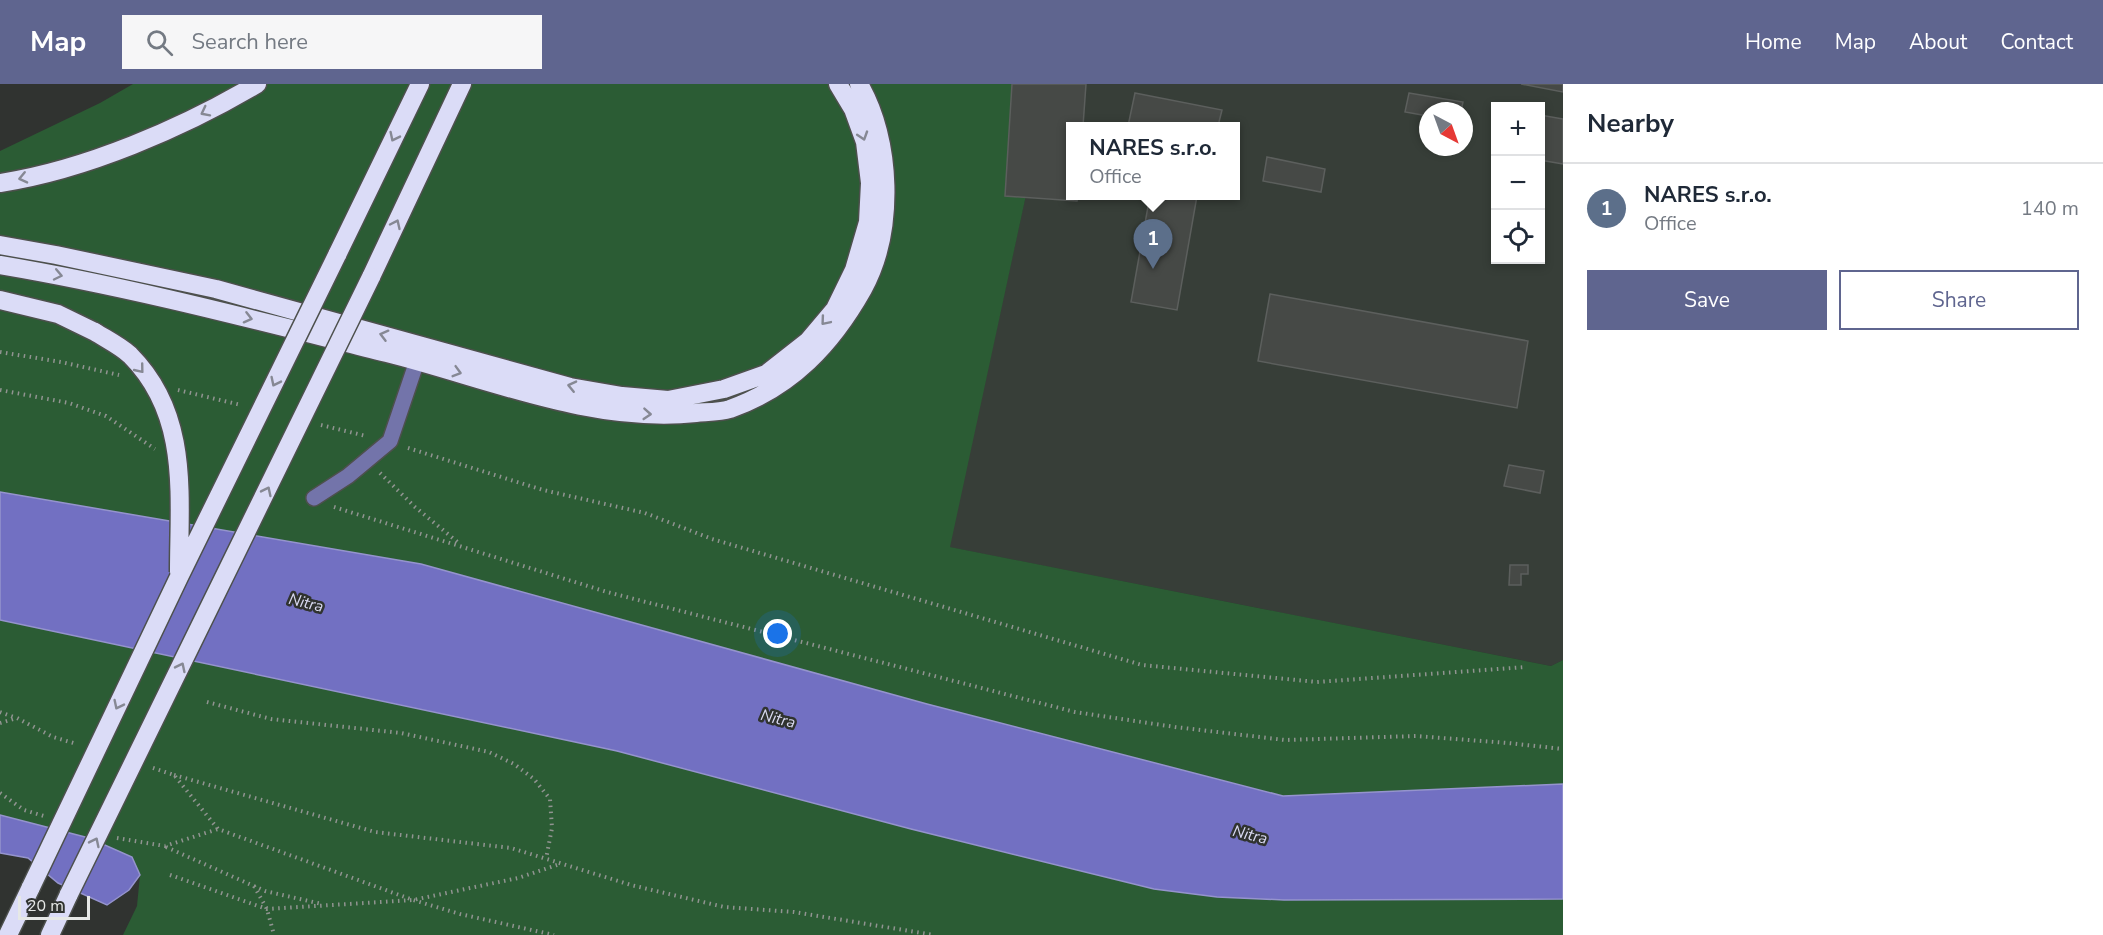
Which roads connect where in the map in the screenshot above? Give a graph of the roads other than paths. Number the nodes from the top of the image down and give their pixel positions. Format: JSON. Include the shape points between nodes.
{"nodes":[{"id":1,"x":257,"y":84,"type":"edge"},
{"id":2,"x":420,"y":84,"type":"edge"},
{"id":3,"x":462,"y":84,"type":"edge"},
{"id":4,"x":474,"y":84,"type":"edge"},
{"id":5,"x":838,"y":84,"type":"edge"},
{"id":6,"x":859,"y":84,"type":"edge"},
{"id":7,"x":451,"y":106,"type":"junction"},
{"id":8,"x":0,"y":183,"type":"edge"},
{"id":9,"x":0,"y":245,"type":"edge"},
{"id":10,"x":0,"y":265,"type":"edge"},
{"id":11,"x":0,"y":300,"type":"edge"},
{"id":12,"x":417,"y":361,"type":"junction"},
{"id":13,"x":314,"y":498,"type":"road end"},
{"id":14,"x":179,"y":577,"type":"junction"},
{"id":15,"x":8,"y":935,"type":"edge"},
{"id":16,"x":50,"y":935,"type":"edge"}],
"edges":[{"from":1,"to":8,"type":"highway","one_way":true,"via":[[186,122],[130,146],[70,167]]},
{"from":2,"to":14,"type":"highway","one_way":true,"bridge":true},
{"from":3,"to":7,"type":"highway"},
{"from":4,"to":7,"type":"highway"},
{"from":5,"to":9,"type":"highway","one_way":true,"via":[[866,142],[870,183],[868,222],[854,270],[835,309],[808,341],[766,374],[713,392],[668,400],[570,387],[216,289]]},
{"from":12,"to":6,"type":"highway","one_way":true,"via":[[566,403],[670,416],[728,410],[777,387],[817,354],[847,317],[871,275],[883,227],[886,185],[881,139],[869,100]]},
{"from":16,"to":7,"type":"highway","one_way":true,"bridge":true},
{"from":10,"to":12,"type":"highway","one_way":true,"via":[[209,308]]},
{"from":11,"to":14,"type":"highway","one_way":true,"bridge":true,"via":[[58,314],[96,332],[129,355],[153,384],[168,414],[178,452]]},
{"from":12,"to":13,"type":"lane","via":[[390,441],[369,461]]},
{"from":14,"to":15,"type":"highway","one_way":true,"bridge":true}]}
